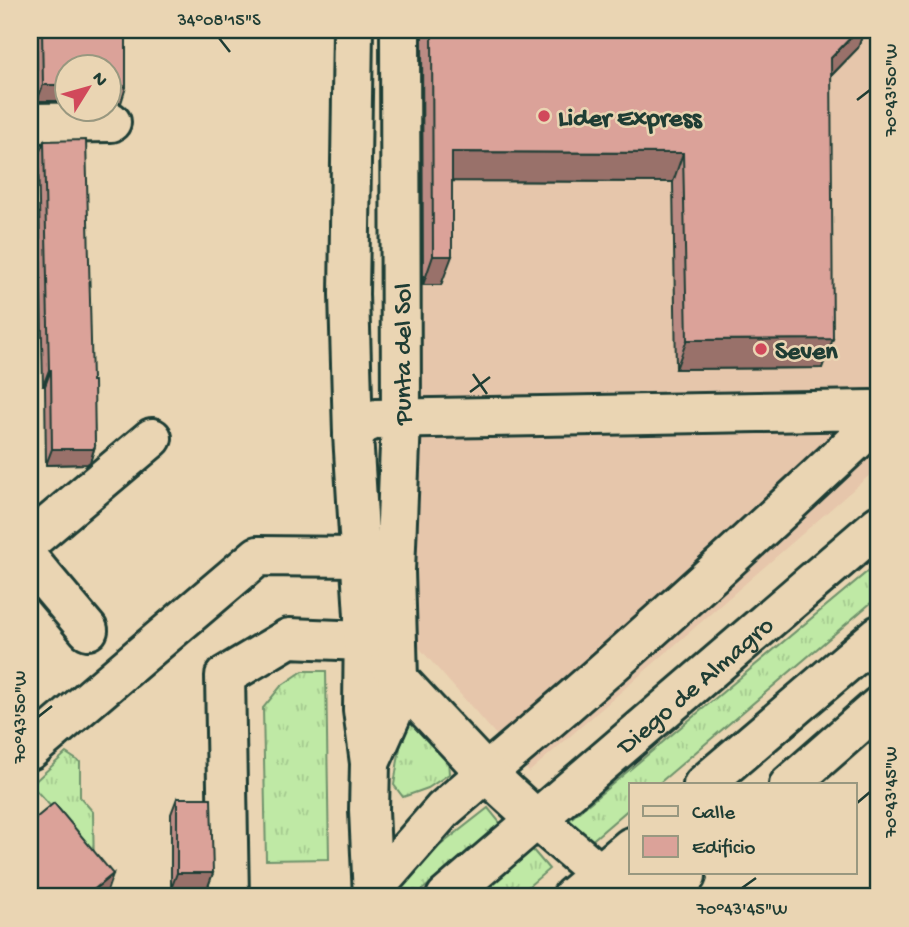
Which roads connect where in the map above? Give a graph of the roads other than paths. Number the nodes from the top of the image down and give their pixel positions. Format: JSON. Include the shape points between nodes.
{"nodes":[{"id":1,"x":353,"y":30,"type":"edge"},
{"id":2,"x":400,"y":30,"type":"edge"},
{"id":3,"x":111,"y":122,"type":"dead end"},
{"id":4,"x":30,"y":123,"type":"edge"},
{"id":5,"x":349,"y":293,"type":"junction"},
{"id":6,"x":402,"y":299,"type":"junction"},
{"id":7,"x":875,"y":415,"type":"edge"},
{"id":8,"x":401,"y":420,"type":"junction"},
{"id":9,"x":352,"y":435,"type":"junction"},
{"id":10,"x":152,"y":438,"type":"dead end"},
{"id":11,"x":879,"y":525,"type":"edge"},
{"id":12,"x":30,"y":541,"type":"edge"},
{"id":13,"x":360,"y":557,"type":"junction"},
{"id":14,"x":30,"y":561,"type":"edge"},
{"id":15,"x":364,"y":628,"type":"junction"},
{"id":16,"x":88,"y":630,"type":"dead end"},
{"id":17,"x":879,"y":635,"type":"edge"},
{"id":18,"x":398,"y":679,"type":"junction"},
{"id":19,"x":879,"y":706,"type":"edge"},
{"id":20,"x":30,"y":750,"type":"edge"},
{"id":21,"x":370,"y":763,"type":"junction"},
{"id":22,"x":486,"y":773,"type":"junction"},
{"id":23,"x":705,"y":783,"type":"edge"},
{"id":24,"x":791,"y":783,"type":"edge"},
{"id":25,"x":369,"y":810,"type":"junction"},
{"id":26,"x":443,"y":810,"type":"junction"},
{"id":27,"x":537,"y":820,"type":"junction"},
{"id":28,"x":629,"y":848,"type":"edge"},
{"id":29,"x":678,"y":882,"type":"edge"},
{"id":30,"x":585,"y":885,"type":"edge"},
{"id":31,"x":373,"y":894,"type":"edge"},
{"id":32,"x":229,"y":897,"type":"edge"},
{"id":33,"x":446,"y":897,"type":"edge"}],
"edges":[{"from":1,"to":5,"type":"main road","name":"Punta del Sol"},
{"from":2,"to":6,"type":"main road","name":"Punta del Sol"},
{"from":3,"to":4,"type":"main road"},
{"from":5,"to":6,"type":"main road"},
{"from":5,"to":9,"type":"main road","name":"Punta del Sol"},
{"from":6,"to":8,"type":"main road","name":"Punta del Sol"},
{"from":7,"to":8,"type":"main road"},
{"from":7,"to":22,"type":"main road","via":[[732,558]]},
{"from":8,"to":9,"type":"main road","via":[[376,419]]},
{"from":8,"to":18,"type":"main road","name":"Punta del Sol","via":[[395,571]]},
{"from":9,"to":13,"type":"main road","name":"Punta del Sol"},
{"from":10,"to":12,"type":"main road"},
{"from":11,"to":27,"type":"main road","name":"Diego de Almagro"},
{"from":13,"to":15,"type":"main road","name":"Punta del Sol"},
{"from":13,"to":20,"type":"main road","via":[[258,556]]},
{"from":14,"to":16,"type":"main road"},
{"from":15,"to":18,"type":"main road","name":"Punta del Sol"},
{"from":15,"to":21,"type":"main road","name":"Punta del Sol","via":[[363,710]]},
{"from":15,"to":32,"type":"main road","via":[[289,638],[225,676]]},
{"from":17,"to":23,"type":"main road"},
{"from":18,"to":21,"type":"main road","name":"Punta del Sol","via":[[394,709]]},
{"from":18,"to":22,"type":"main road","name":"Punta del Sol"},
{"from":19,"to":24,"type":"main road"},
{"from":21,"to":25,"type":"main road","name":"Punta del Sol"},
{"from":22,"to":26,"type":"main road"},
{"from":22,"to":27,"type":"main road","name":"Punta del Sol"},
{"from":25,"to":26,"type":"main road","via":[[398,824]]},
{"from":25,"to":31,"type":"main road","name":"Punta del Sol"},
{"from":26,"to":31,"type":"main road"},
{"from":27,"to":30,"type":"main road","name":"Punta del Sol"},
{"from":27,"to":33,"type":"main road","name":"Diego de Almagro"},
{"from":28,"to":30,"type":"main road"},
{"from":29,"to":30,"type":"main road"}]}
